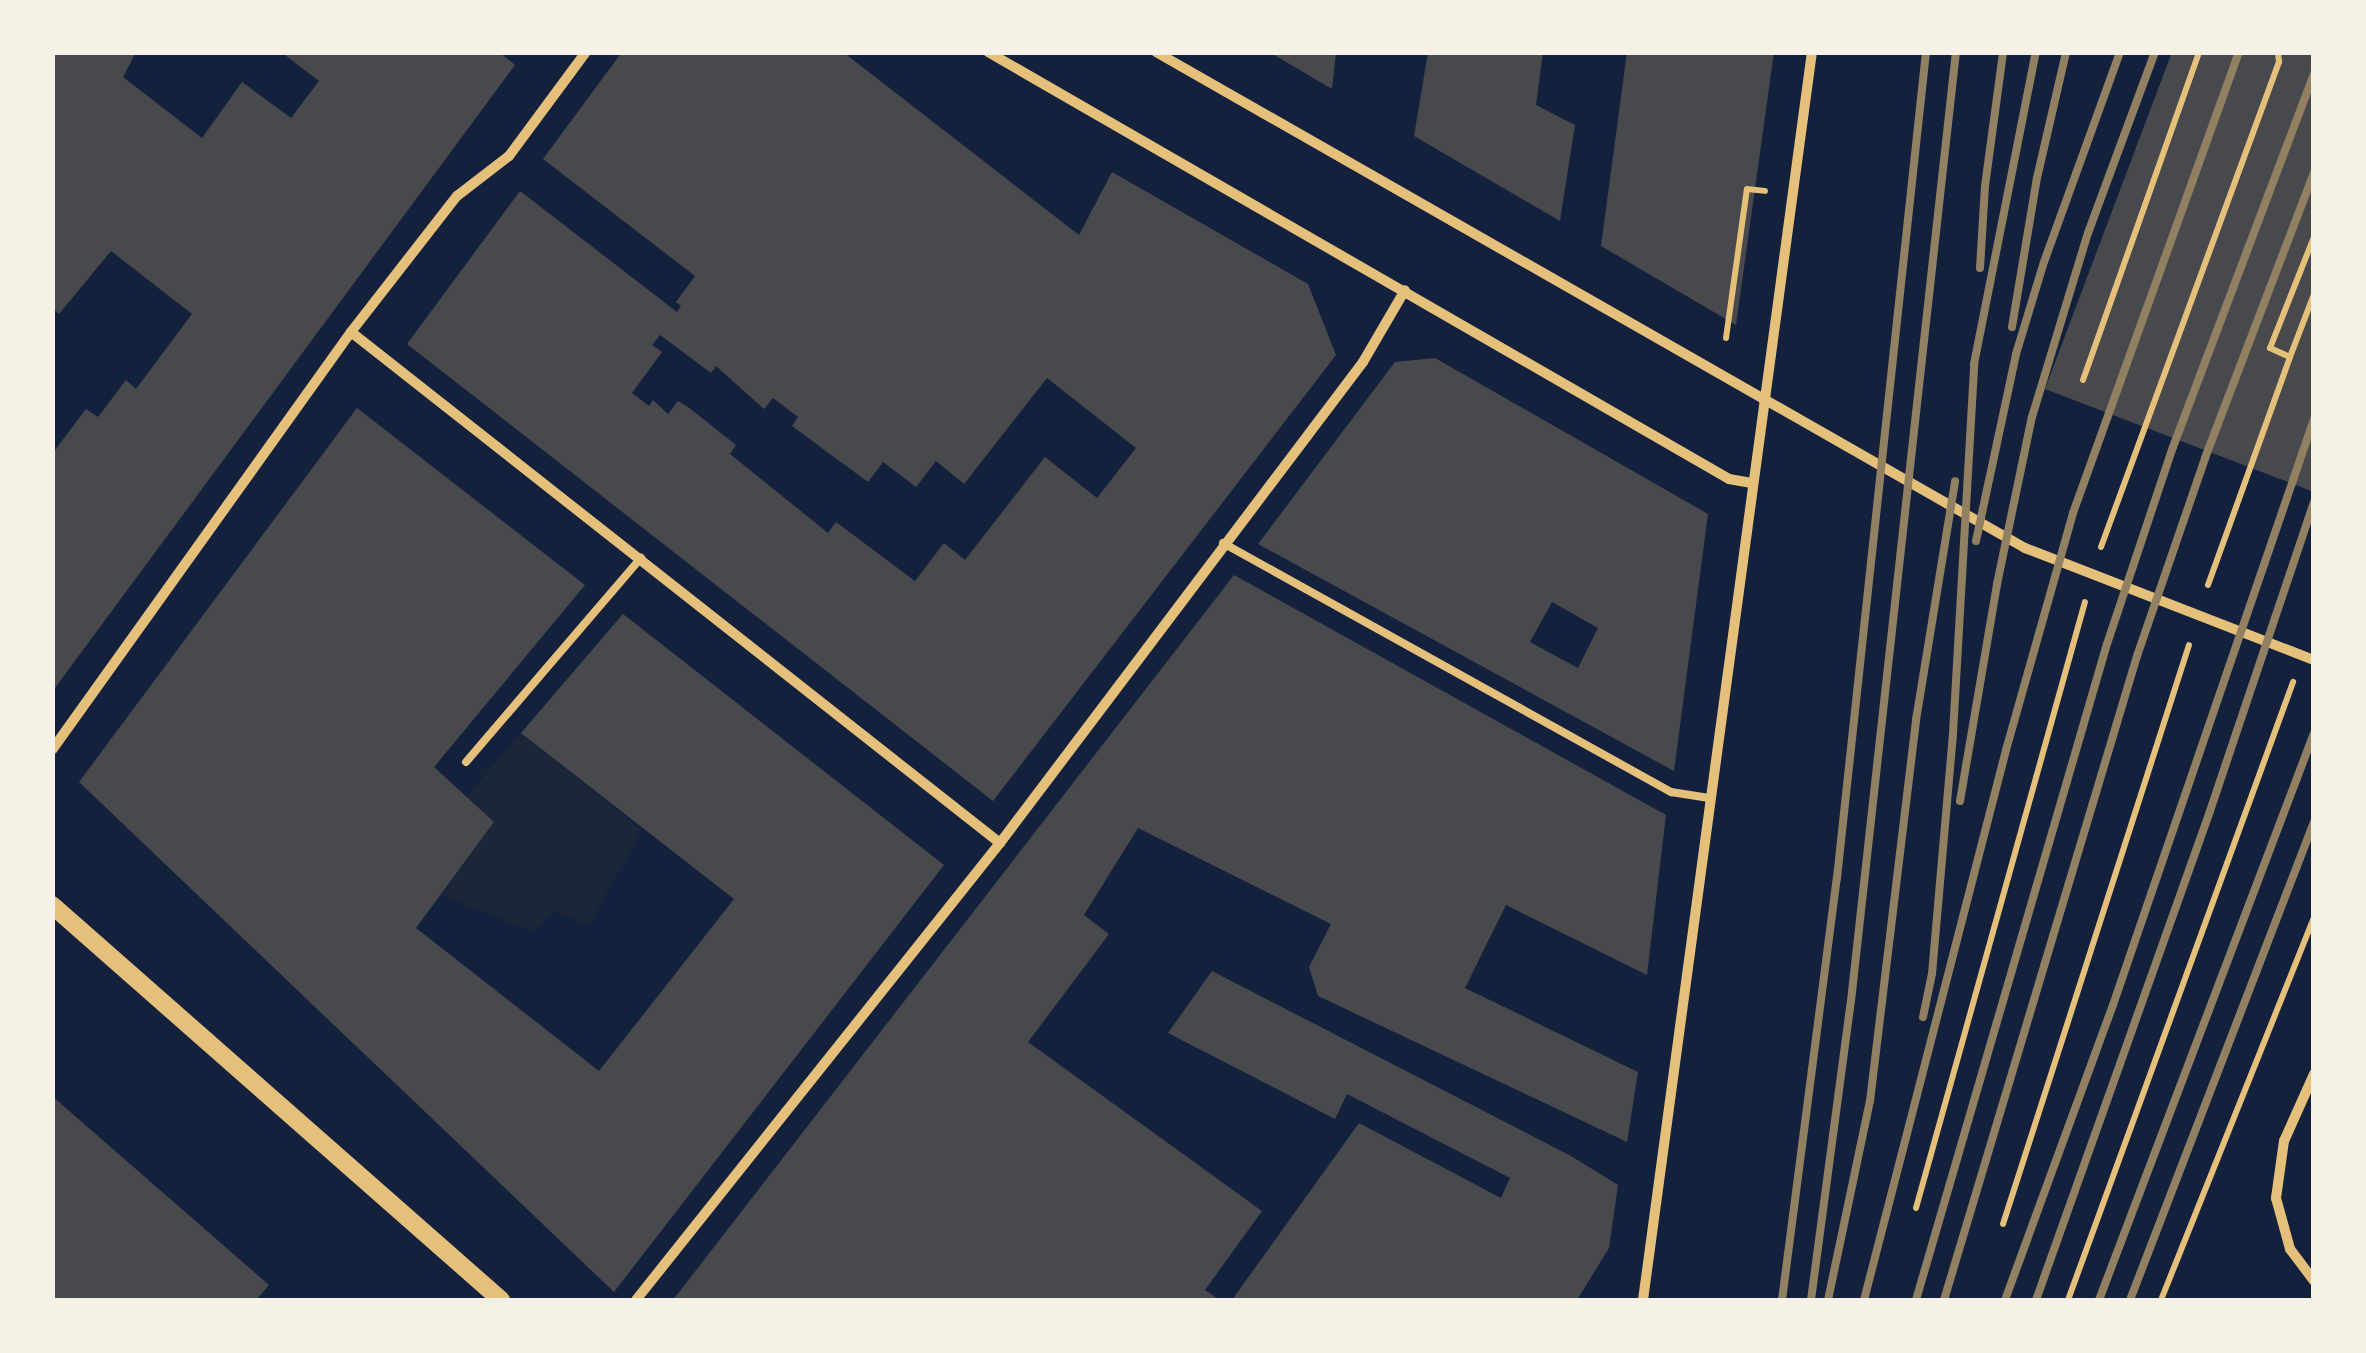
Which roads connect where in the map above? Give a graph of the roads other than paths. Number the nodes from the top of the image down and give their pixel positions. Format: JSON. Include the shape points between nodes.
{"nodes":[{"id":1,"x":586,"y":52,"type":"edge"},
{"id":2,"x":988,"y":52,"type":"edge"},
{"id":3,"x":1156,"y":52,"type":"edge"},
{"id":4,"x":1812,"y":52,"type":"edge"},
{"id":5,"x":1406,"y":290,"type":"junction"},
{"id":6,"x":352,"y":332,"type":"junction"},
{"id":7,"x":1752,"y":483,"type":"junction"},
{"id":8,"x":1223,"y":544,"type":"junction"},
{"id":9,"x":640,"y":558,"type":"junction"},
{"id":10,"x":2314,"y":660,"type":"edge"},
{"id":11,"x":52,"y":750,"type":"edge"},
{"id":12,"x":466,"y":762,"type":"dead end"},
{"id":13,"x":1708,"y":798,"type":"junction"},
{"id":14,"x":1000,"y":843,"type":"junction"},
{"id":15,"x":52,"y":905,"type":"edge"},
{"id":16,"x":2314,"y":1074,"type":"edge"},
{"id":17,"x":2314,"y":1281,"type":"edge"},
{"id":18,"x":501,"y":1300,"type":"edge"},
{"id":19,"x":636,"y":1300,"type":"edge"},
{"id":20,"x":1643,"y":1300,"type":"edge"}],
"edges":[{"from":1,"to":6,"type":"street","via":[[509,156],[457,196]]},
{"from":2,"to":5,"type":"street"},
{"from":3,"to":10,"type":"street","via":[[2025,548]]},
{"from":4,"to":7,"type":"street"},
{"from":5,"to":7,"type":"street","via":[[1729,479]]},
{"from":5,"to":8,"type":"street","via":[[1362,362]]},
{"from":6,"to":9,"type":"street"},
{"from":6,"to":11,"type":"street"},
{"from":7,"to":13,"type":"street"},
{"from":8,"to":13,"type":"lane","via":[[1670,792]]},
{"from":8,"to":14,"type":"street"},
{"from":9,"to":12,"type":"lane"},
{"from":9,"to":14,"type":"street"},
{"from":13,"to":20,"type":"street"},
{"from":14,"to":19,"type":"street"},
{"from":15,"to":18,"type":"street"},
{"from":16,"to":17,"type":"street","via":[[2284,1141],[2276,1198],[2290,1249]]}]}
